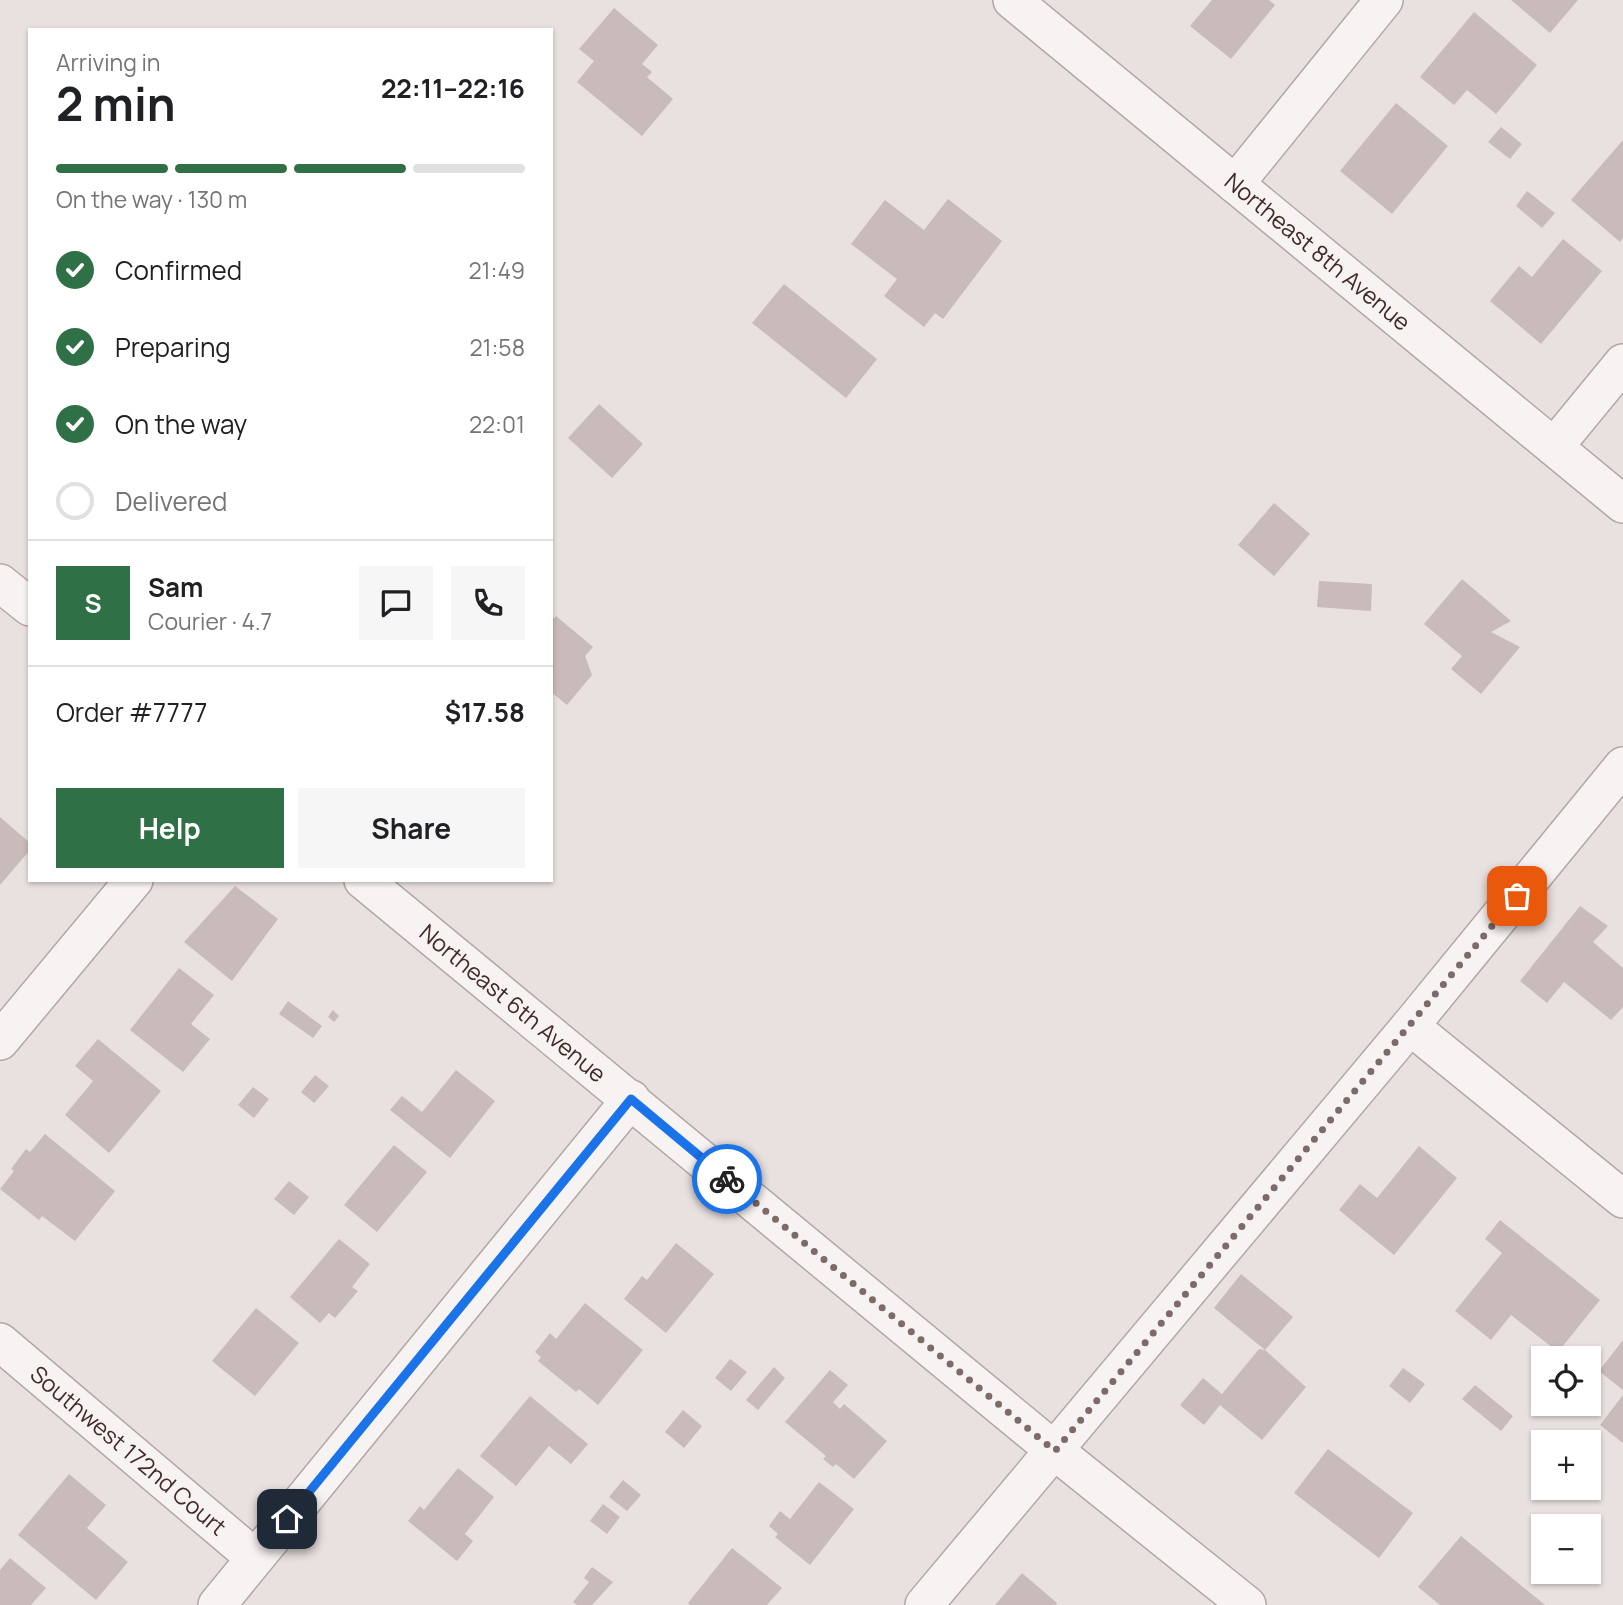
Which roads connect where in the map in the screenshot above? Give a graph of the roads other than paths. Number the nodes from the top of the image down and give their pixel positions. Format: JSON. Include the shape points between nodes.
{"nodes":[{"id":1,"x":1012,"y":0,"type":"edge"},
{"id":2,"x":1384,"y":0,"type":"edge"},
{"id":3,"x":1235,"y":184,"type":"junction"},
{"id":4,"x":1623,"y":363,"type":"edge"},
{"id":5,"x":1554,"y":447,"type":"junction"},
{"id":6,"x":1623,"y":504,"type":"edge"},
{"id":7,"x":0,"y":583,"type":"edge"},
{"id":8,"x":28,"y":605,"type":"edge"},
{"id":9,"x":1623,"y":766,"type":"edge"},
{"id":10,"x":132,"y":882,"type":"edge"},
{"id":11,"x":365,"y":882,"type":"edge"},
{"id":12,"x":1410,"y":1026,"type":"junction"},
{"id":13,"x":0,"y":1041,"type":"edge"},
{"id":14,"x":631,"y":1099,"type":"junction"},
{"id":15,"x":1623,"y":1199,"type":"edge"},
{"id":16,"x":0,"y":1342,"type":"edge"},
{"id":17,"x":1055,"y":1451,"type":"junction"},
{"id":18,"x":255,"y":1558,"type":"junction"},
{"id":19,"x":216,"y":1605,"type":"edge"},
{"id":20,"x":924,"y":1605,"type":"edge"},
{"id":21,"x":1247,"y":1605,"type":"edge"}],
"edges":[{"from":1,"to":3,"type":"street","name":"Northeast 8th Avenue"},
{"from":2,"to":3,"type":"street"},
{"from":3,"to":5,"type":"street","name":"Northeast 8th Avenue"},
{"from":4,"to":5,"type":"street"},
{"from":5,"to":6,"type":"street","name":"Northeast 8th Avenue"},
{"from":7,"to":8,"type":"street"},
{"from":9,"to":12,"type":"street"},
{"from":10,"to":13,"type":"street"},
{"from":11,"to":14,"type":"street","name":"Northeast 6th Avenue"},
{"from":12,"to":15,"type":"street"},
{"from":12,"to":17,"type":"street"},
{"from":14,"to":17,"type":"street","name":"Northeast 6th Avenue"},
{"from":14,"to":18,"type":"street"},
{"from":16,"to":18,"type":"street","name":"Southwest 172nd Court"},
{"from":17,"to":20,"type":"street"},
{"from":17,"to":21,"type":"street","name":"Northeast 6th Avenue"},
{"from":18,"to":19,"type":"street"}]}
